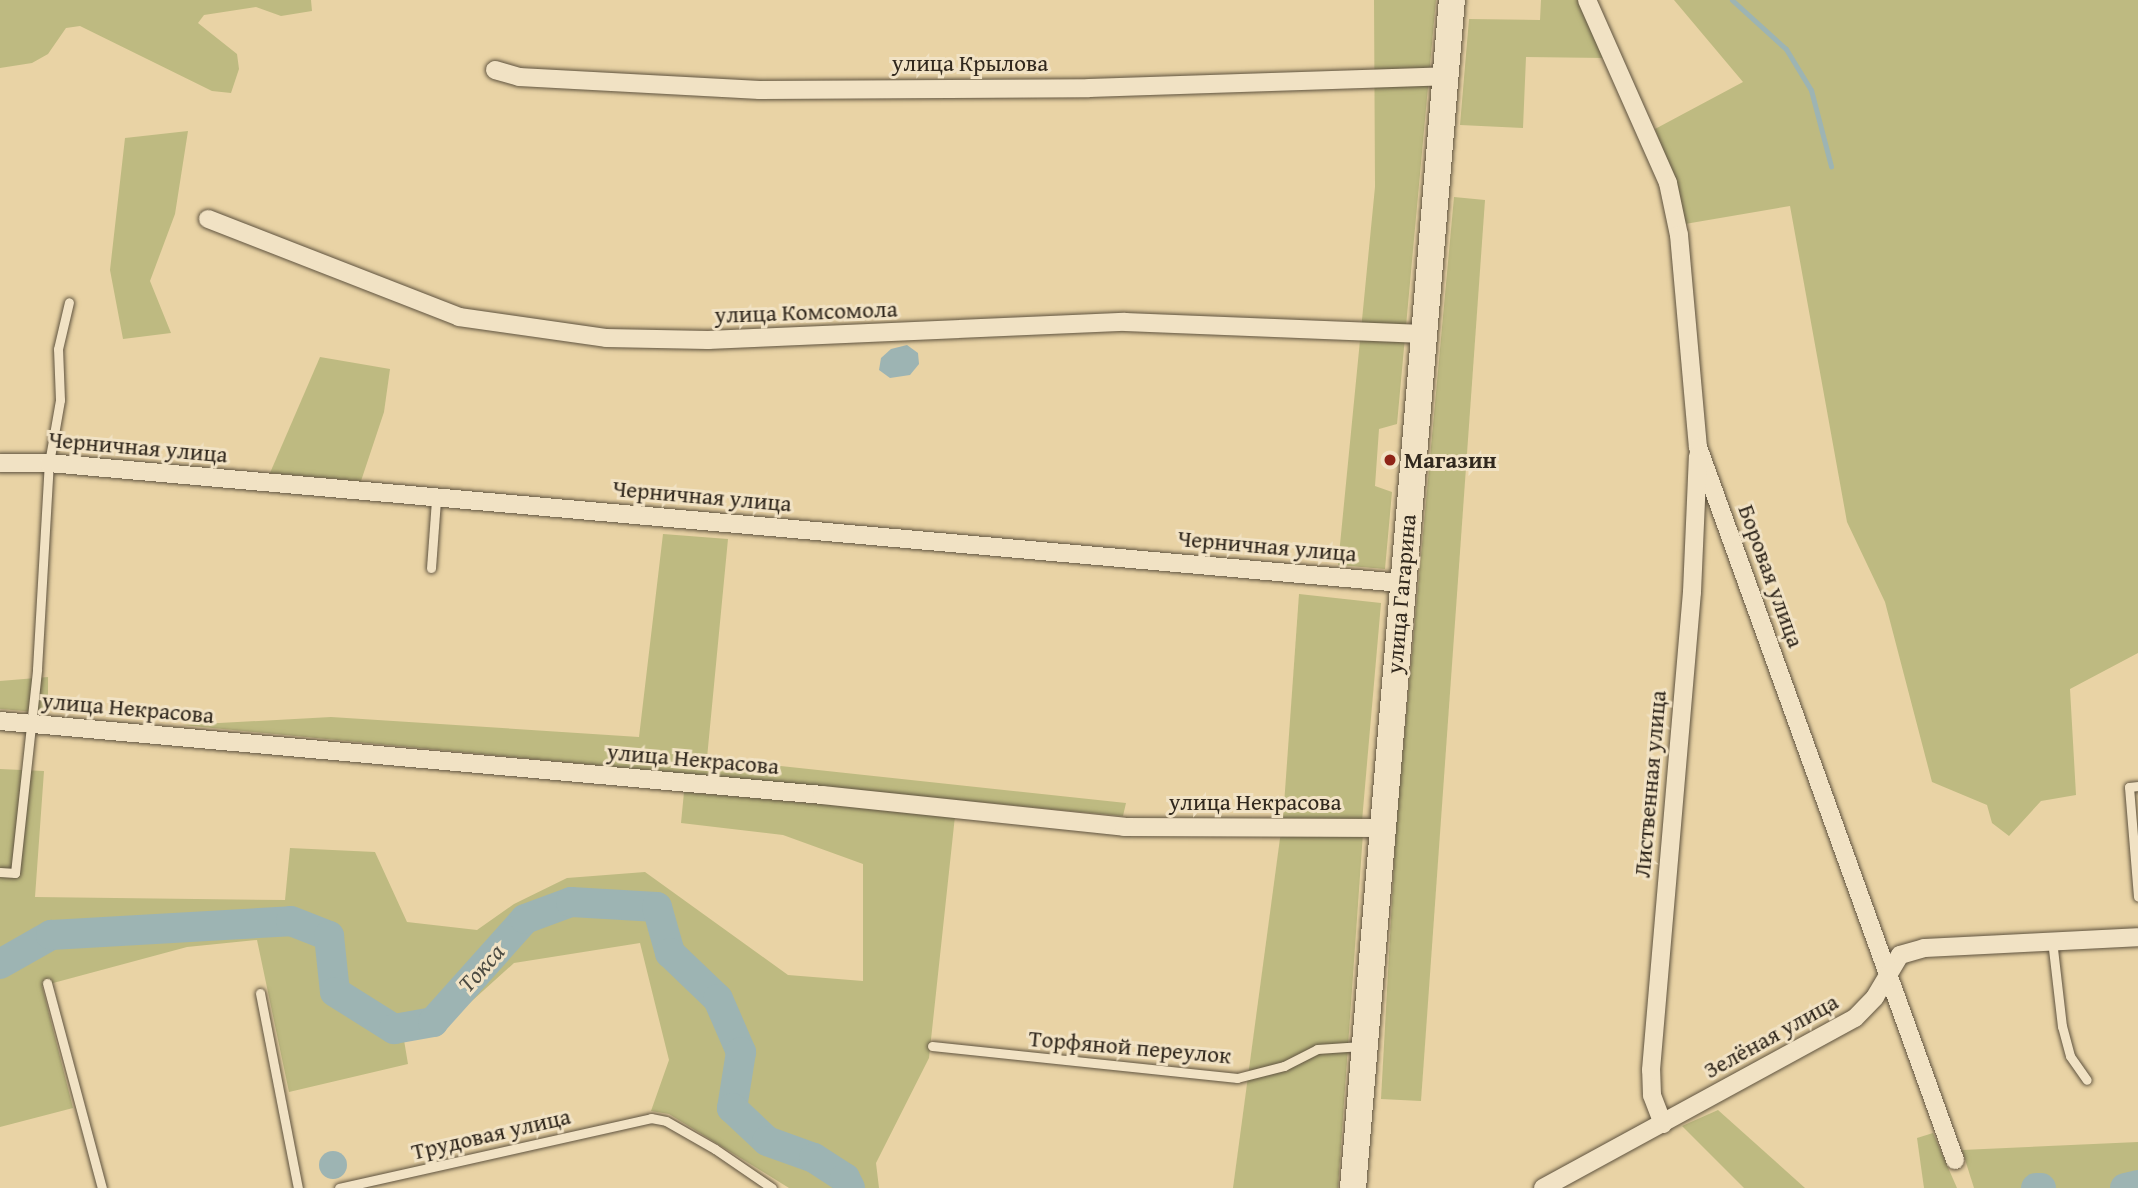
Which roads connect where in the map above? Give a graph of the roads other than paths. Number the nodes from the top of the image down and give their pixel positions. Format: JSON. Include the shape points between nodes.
{"nodes":[{"id":1,"x":1452,"y":0,"type":"edge"},
{"id":2,"x":1587,"y":0,"type":"edge"},
{"id":3,"x":495,"y":69,"type":"dead end"},
{"id":4,"x":1447,"y":76,"type":"junction"},
{"id":5,"x":208,"y":219,"type":"dead end"},
{"id":6,"x":69,"y":302,"type":"dead end"},
{"id":7,"x":1424,"y":334,"type":"junction"},
{"id":8,"x":1698,"y":447,"type":"junction"},
{"id":9,"x":0,"y":463,"type":"edge"},
{"id":10,"x":50,"y":463,"type":"junction"},
{"id":11,"x":436,"y":500,"type":"junction"},
{"id":12,"x":431,"y":568,"type":"dead end"},
{"id":13,"x":1401,"y":583,"type":"junction"},
{"id":14,"x":0,"y":721,"type":"edge"},
{"id":15,"x":29,"y":723,"type":"junction"},
{"id":16,"x":2138,"y":786,"type":"edge"},
{"id":17,"x":1381,"y":828,"type":"junction"},
{"id":18,"x":0,"y":872,"type":"edge"},
{"id":19,"x":2138,"y":897,"type":"edge"},
{"id":20,"x":2138,"y":937,"type":"edge"},
{"id":21,"x":2052,"y":938,"type":"junction"},
{"id":22,"x":1888,"y":973,"type":"junction"},
{"id":23,"x":47,"y":983,"type":"dead end"},
{"id":24,"x":260,"y":993,"type":"dead end"},
{"id":25,"x":932,"y":1046,"type":"dead end"},
{"id":26,"x":1362,"y":1046,"type":"junction"},
{"id":27,"x":2087,"y":1080,"type":"dead end"},
{"id":28,"x":1663,"y":1124,"type":"junction"},
{"id":29,"x":1955,"y":1160,"type":"dead end"},
{"id":30,"x":102,"y":1188,"type":"edge"},
{"id":31,"x":298,"y":1188,"type":"edge"},
{"id":32,"x":339,"y":1188,"type":"edge"},
{"id":33,"x":772,"y":1188,"type":"edge"},
{"id":34,"x":1353,"y":1188,"type":"edge"},
{"id":35,"x":1543,"y":1188,"type":"edge"}],
"edges":[{"from":1,"to":4,"type":"main road","name":"улица Гагарина"},
{"from":2,"to":8,"type":"street","name":"Боровая улица","via":[[1668,183],[1679,235]]},
{"from":3,"to":4,"type":"street","name":"улица Крылова","via":[[519,76],[760,90],[1089,88]]},
{"from":4,"to":7,"type":"main road","name":"улица Гагарина"},
{"from":5,"to":7,"type":"street","name":"улица Комсомола","via":[[459,317],[607,338],[708,340],[1125,321]]},
{"from":6,"to":10,"type":"lane","via":[[58,349],[60,400]]},
{"from":7,"to":13,"type":"main road","name":"улица Гагарина"},
{"from":8,"to":22,"type":"street","name":"Боровая улица"},
{"from":8,"to":28,"type":"street","name":"Лиственная улица","via":[[1692,593],[1651,1070],[1652,1095]]},
{"from":9,"to":10,"type":"street","name":"Черничная улица"},
{"from":10,"to":11,"type":"street","name":"Черничная улица"},
{"from":10,"to":15,"type":"lane","via":[[37,670]]},
{"from":11,"to":12,"type":"lane"},
{"from":11,"to":13,"type":"street","name":"Черничная улица"},
{"from":13,"to":17,"type":"main road","name":"улица Гагарина"},
{"from":14,"to":15,"type":"street","name":"улица Некрасова"},
{"from":15,"to":17,"type":"street","name":"улица Некрасова","via":[[1124,827]]},
{"from":15,"to":18,"type":"lane","via":[[15,873]]},
{"from":16,"to":19,"type":"lane","via":[[2129,787]]},
{"from":17,"to":26,"type":"main road","name":"улица Гагарина"},
{"from":20,"to":21,"type":"street","name":"Зелёная улица"},
{"from":21,"to":22,"type":"street","name":"Зелёная улица","via":[[1924,948],[1900,956]]},
{"from":21,"to":27,"type":"lane","via":[[2062,1026],[2070,1056]]},
{"from":22,"to":28,"type":"street","name":"Зелёная улица","via":[[1875,997],[1855,1018]]},
{"from":22,"to":29,"type":"street","name":"Боровая улица"},
{"from":23,"to":30,"type":"lane"},
{"from":24,"to":31,"type":"lane"},
{"from":25,"to":26,"type":"lane","name":"Торфяной переулок","via":[[1237,1078],[1284,1066],[1317,1049]]},
{"from":26,"to":34,"type":"main road","name":"улица Гагарина"},
{"from":28,"to":35,"type":"street","name":"Зелёная улица"},
{"from":32,"to":33,"type":"lane","name":"Трудовая улица","via":[[651,1118],[666,1121],[715,1149]]}]}
